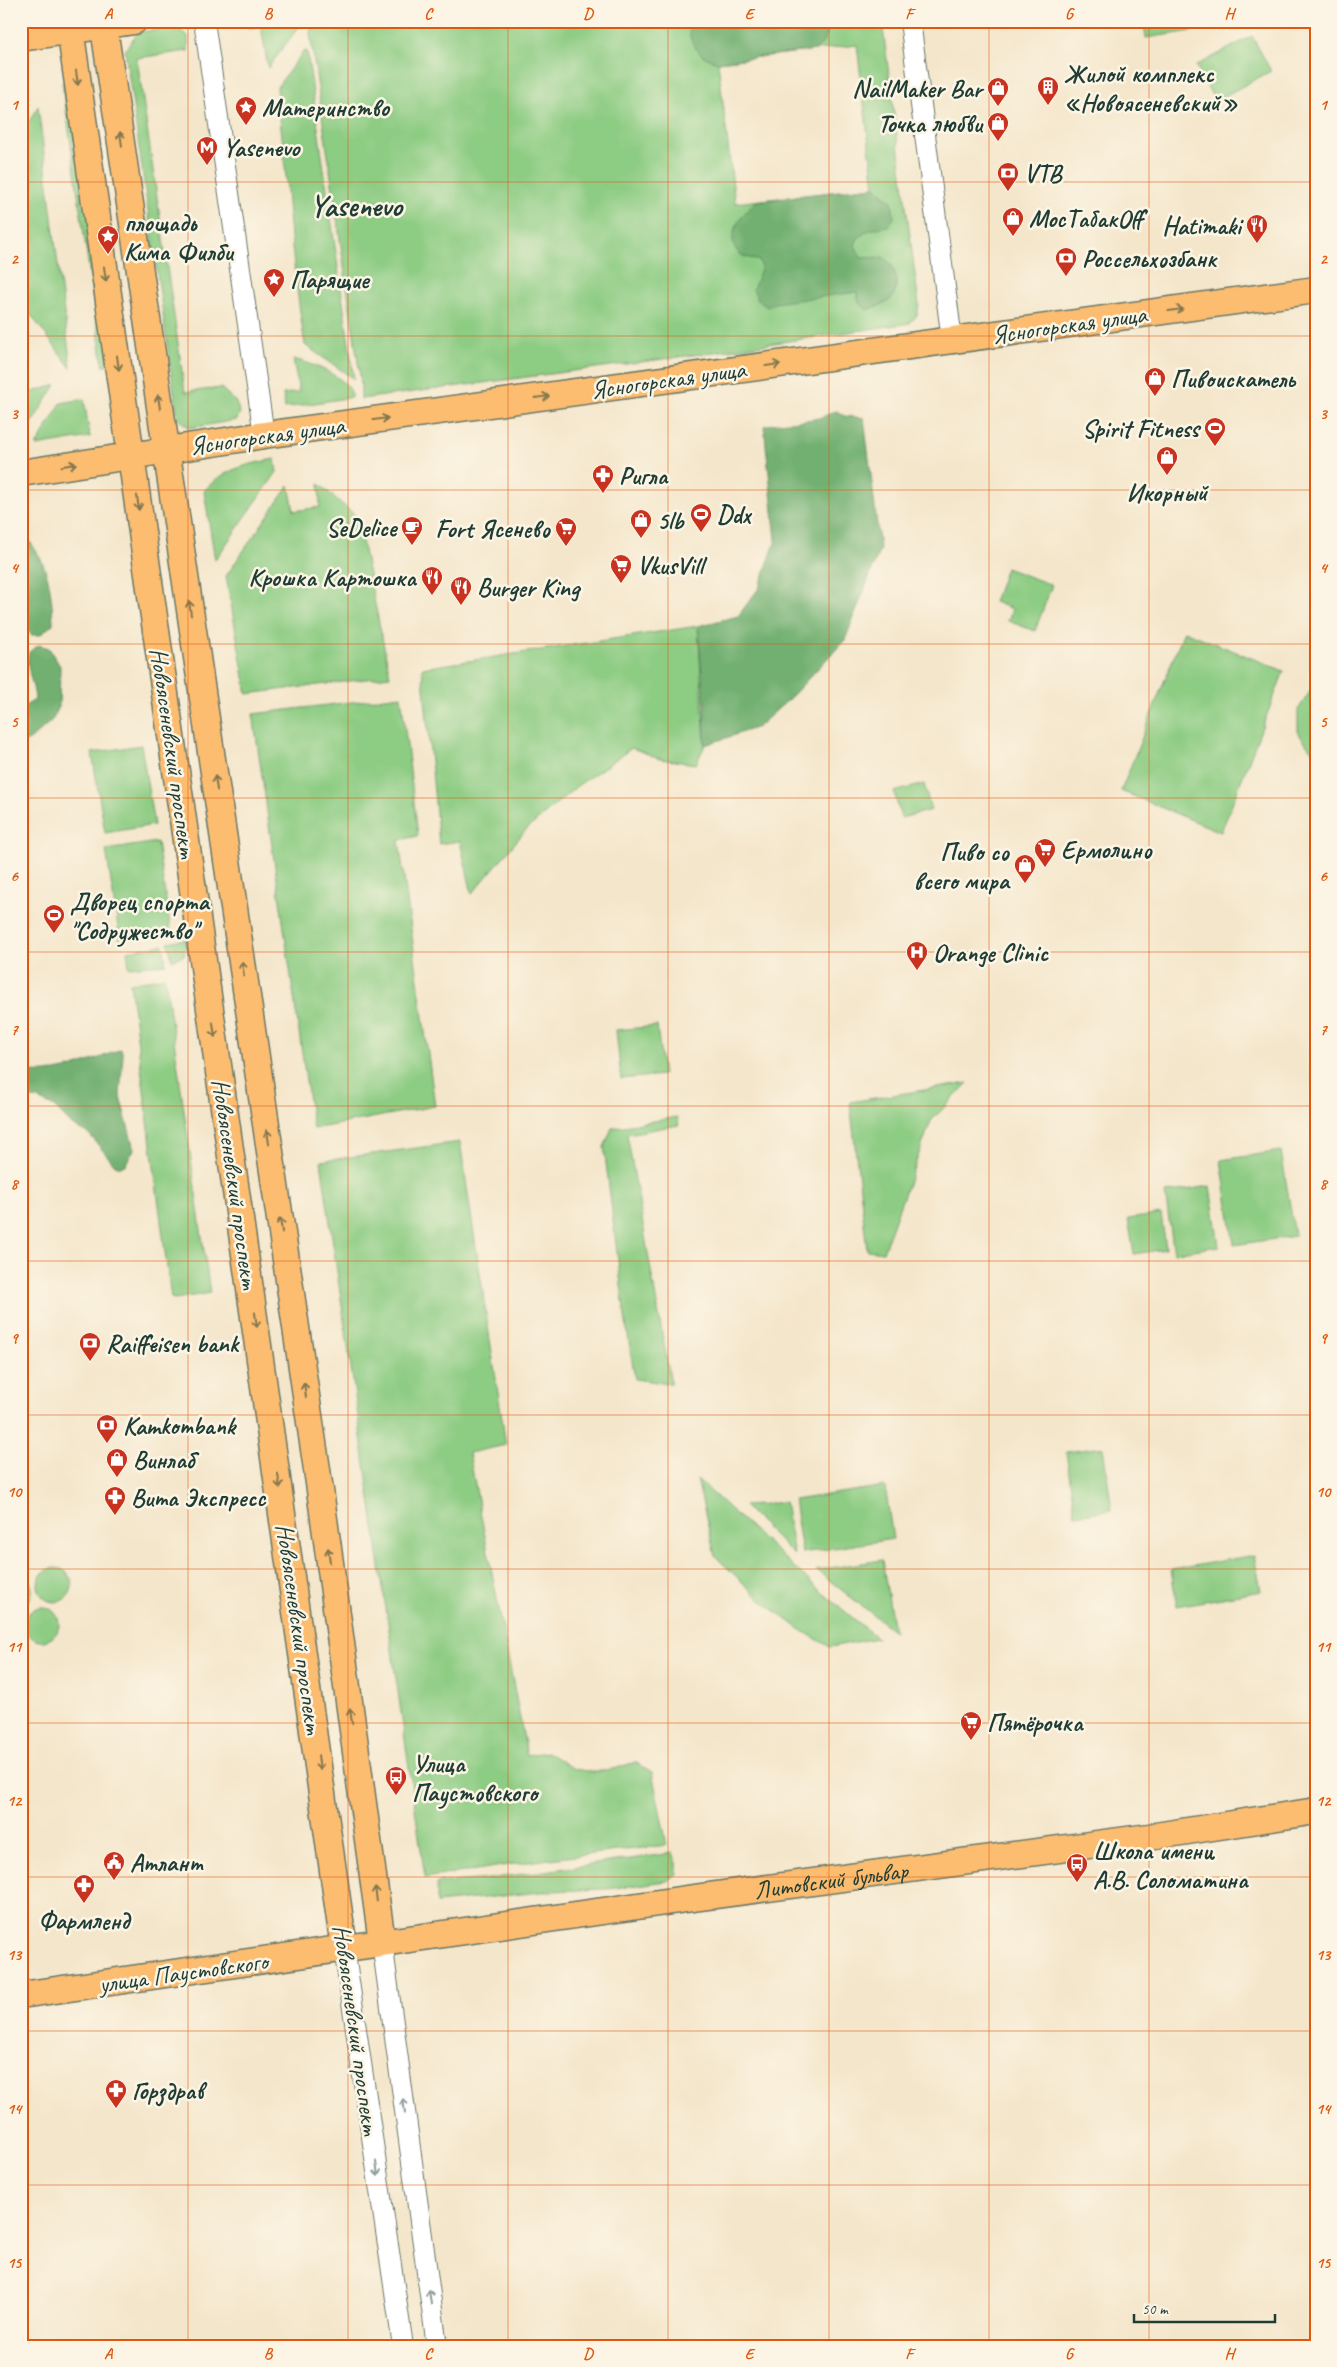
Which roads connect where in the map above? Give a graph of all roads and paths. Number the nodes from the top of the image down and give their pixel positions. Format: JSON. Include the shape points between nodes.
{"nodes":[{"id":1,"x":134,"y":21,"type":"edge"},
{"id":2,"x":204,"y":21,"type":"edge"},
{"id":3,"x":910,"y":21,"type":"edge"},
{"id":4,"x":104,"y":23,"type":"edge"},
{"id":5,"x":69,"y":26,"type":"edge"},
{"id":6,"x":21,"y":38,"type":"edge"},
{"id":7,"x":1316,"y":290,"type":"edge"},
{"id":8,"x":952,"y":340,"type":"junction"},
{"id":9,"x":264,"y":435,"type":"junction"},
{"id":10,"x":166,"y":450,"type":"junction"},
{"id":11,"x":131,"y":455,"type":"junction"},
{"id":12,"x":21,"y":473,"type":"edge"},
{"id":13,"x":1316,"y":1810,"type":"edge"},
{"id":14,"x":382,"y":1942,"type":"junction"},
{"id":15,"x":344,"y":1948,"type":"junction"},
{"id":16,"x":21,"y":1995,"type":"edge"},
{"id":17,"x":403,"y":2346,"type":"edge"},
{"id":18,"x":437,"y":2346,"type":"edge"}],
"edges":[{"from":1,"to":4,"type":"main road"},
{"from":2,"to":9,"type":"street"},
{"from":3,"to":8,"type":"street"},
{"from":4,"to":5,"type":"main road"},
{"from":10,"to":4,"type":"main road","name":"Новоясеневский проспект","one_way":true},
{"from":5,"to":6,"type":"main road"},
{"from":5,"to":11,"type":"main road","name":"Новоясеневский проспект","one_way":true},
{"from":8,"to":7,"type":"main road","name":"Ясногорская улица","one_way":true},
{"from":9,"to":8,"type":"main road","name":"Ясногорская улица","one_way":true},
{"from":9,"to":10,"type":"main road","name":"Ясногорская улица"},
{"from":10,"to":11,"type":"main road","name":"Ясногорская улица"},
{"from":14,"to":10,"type":"main road","name":"Новоясеневский проспект","one_way":true,"via":[[320,1490]]},
{"from":12,"to":11,"type":"main road","name":"Ясногорская улица","one_way":true},
{"from":11,"to":15,"type":"main road","name":"Новоясеневский проспект","one_way":true},
{"from":13,"to":14,"type":"main road","name":"Литовский бульвар","via":[[1109,1843],[686,1898]]},
{"from":14,"to":15,"type":"main road","name":"Литовский бульвар"},
{"from":18,"to":14,"type":"street","name":"Новоясеневский проспект","one_way":true},
{"from":15,"to":16,"type":"main road","name":"улица Паустовского"},
{"from":15,"to":17,"type":"street","name":"Новоясеневский проспект","one_way":true}]}
